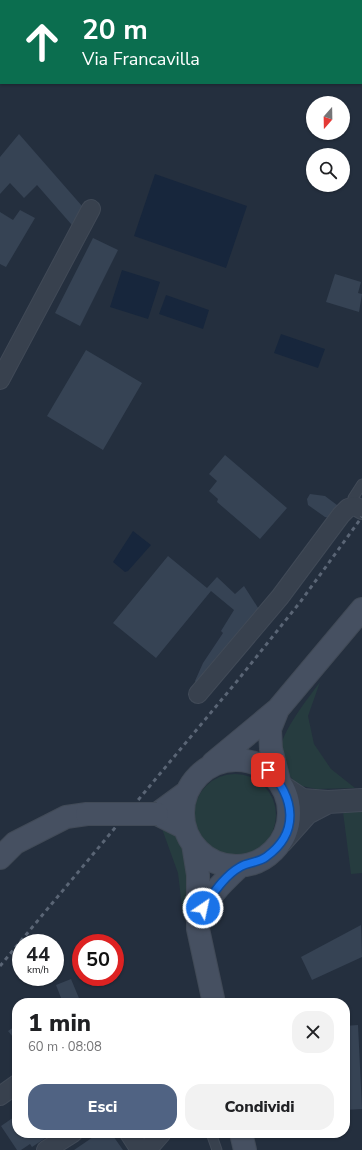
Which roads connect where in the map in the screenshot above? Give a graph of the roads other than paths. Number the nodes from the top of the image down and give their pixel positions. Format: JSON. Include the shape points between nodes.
{"nodes":[{"id":1,"x":91,"y":209,"type":"dead end"},
{"id":2,"x":0,"y":380,"type":"edge"},
{"id":3,"x":362,"y":484,"type":"edge"},
{"id":4,"x":359,"y":508,"type":"edge"},
{"id":5,"x":362,"y":609,"type":"edge"},
{"id":6,"x":198,"y":694,"type":"dead end"},
{"id":7,"x":278,"y":708,"type":"junction"},
{"id":8,"x":209,"y":766,"type":"junction"},
{"id":9,"x":282,"y":785,"type":"junction"},
{"id":10,"x":187,"y":792,"type":"junction"},
{"id":11,"x":362,"y":800,"type":"edge"},
{"id":12,"x":328,"y":802,"type":"junction"},
{"id":13,"x":157,"y":814,"type":"junction"},
{"id":14,"x":189,"y":836,"type":"junction"},
{"id":15,"x":282,"y":841,"type":"junction"},
{"id":16,"x":0,"y":858,"type":"edge"},
{"id":17,"x":240,"y":866,"type":"junction"},
{"id":18,"x":198,"y":929,"type":"junction"},
{"id":19,"x":213,"y":998,"type":"edge"},
{"id":20,"x":12,"y":1088,"type":"edge"},
{"id":21,"x":0,"y":1096,"type":"edge"},
{"id":22,"x":65,"y":1138,"type":"edge"},
{"id":23,"x":132,"y":1138,"type":"edge"},
{"id":24,"x":158,"y":1138,"type":"edge"},
{"id":25,"x":212,"y":1138,"type":"edge"},
{"id":26,"x":242,"y":1138,"type":"edge"},
{"id":27,"x":46,"y":1150,"type":"edge"},
{"id":28,"x":140,"y":1150,"type":"edge"},
{"id":29,"x":147,"y":1150,"type":"edge"},
{"id":30,"x":217,"y":1150,"type":"edge"},
{"id":31,"x":245,"y":1150,"type":"edge"}],
"edges":[{"from":1,"to":2,"type":"street"},
{"from":3,"to":4,"type":"lane","via":[[353,498]]},
{"from":4,"to":6,"type":"street","via":[[348,508],[341,515],[280,597]]},
{"from":5,"to":7,"type":"main road"},
{"from":7,"to":8,"type":"main road"},
{"from":7,"to":9,"type":"main road","via":[[270,730],[271,749]]},
{"from":8,"to":9,"type":"main road","via":[[239,759],[255,762],[268,770]]},
{"from":8,"to":10,"type":"main road","via":[[196,778]]},
{"from":9,"to":12,"type":"street","via":[[302,800]]},
{"from":9,"to":15,"type":"main road","via":[[289,801],[290,815]]},
{"from":10,"to":13,"type":"main road"},
{"from":10,"to":14,"type":"main road","via":[[183,810]]},
{"from":11,"to":12,"type":"street"},
{"from":12,"to":15,"type":"street","via":[[307,812]]},
{"from":13,"to":14,"type":"main road"},
{"from":13,"to":16,"type":"main road","bridge":true,"via":[[87,814],[66,817],[15,843]]},
{"from":14,"to":17,"type":"main road","via":[[202,854],[214,861]]},
{"from":14,"to":18,"type":"main road","via":[[198,875]]},
{"from":15,"to":17,"type":"main road","via":[[264,858],[253,864]]},
{"from":17,"to":18,"type":"main road","via":[[216,888],[203,908]]},
{"from":18,"to":19,"type":"main road"},
{"from":20,"to":21,"type":"street"},
{"from":22,"to":27,"type":"street"},
{"from":23,"to":28,"type":"street"},
{"from":24,"to":29,"type":"street"},
{"from":25,"to":30,"type":"lane"},
{"from":26,"to":31,"type":"main road"}]}
